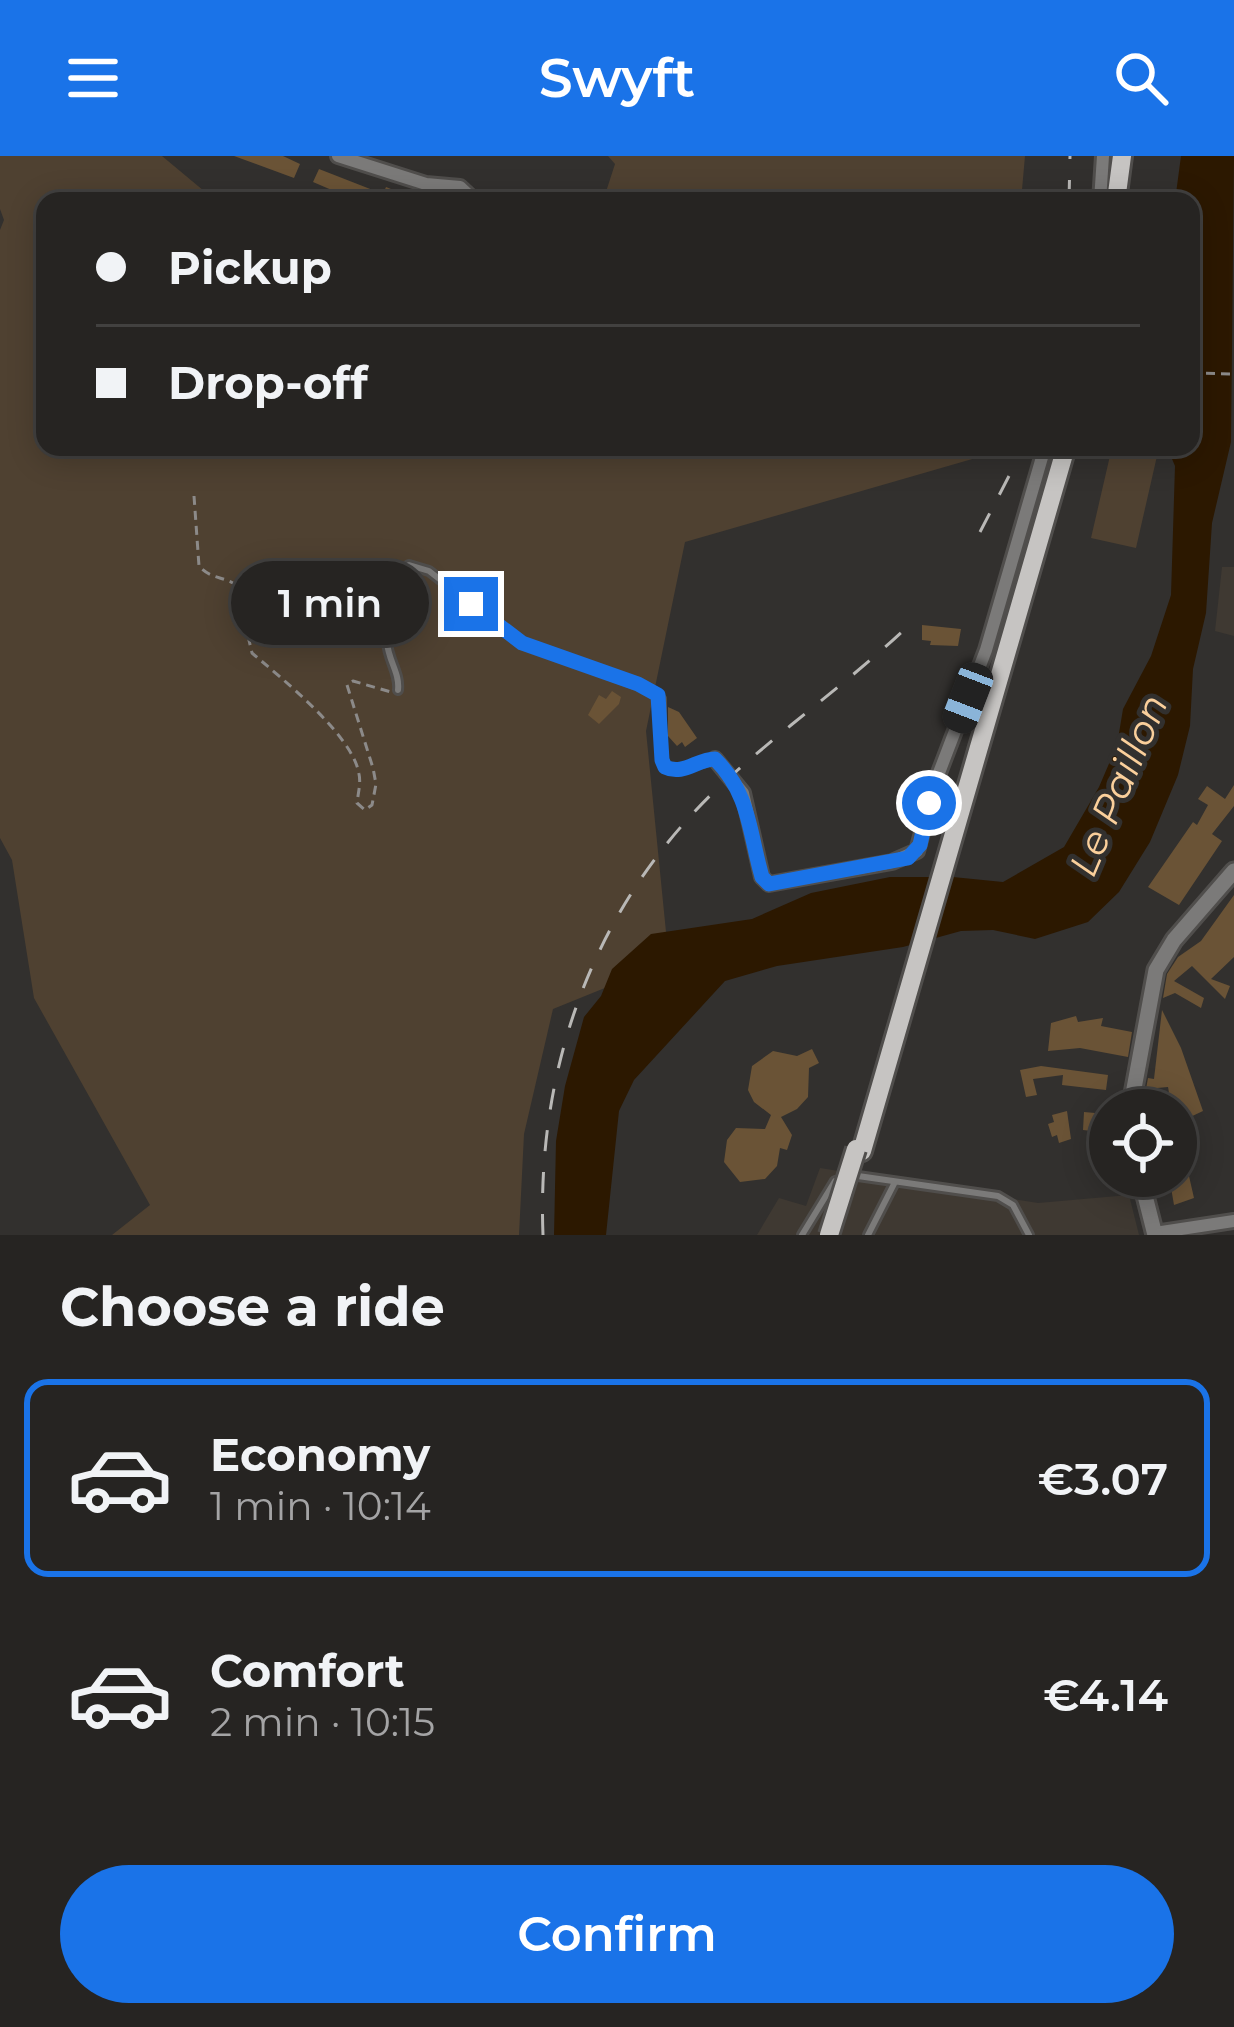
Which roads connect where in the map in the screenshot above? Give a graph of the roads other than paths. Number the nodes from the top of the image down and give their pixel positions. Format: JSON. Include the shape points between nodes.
{"nodes":[{"id":1,"x":338,"y":156,"type":"edge"},
{"id":2,"x":1103,"y":156,"type":"edge"},
{"id":3,"x":1126,"y":156,"type":"edge"},
{"id":4,"x":466,"y":192,"type":"edge"},
{"id":5,"x":1101,"y":192,"type":"edge"},
{"id":6,"x":1118,"y":192,"type":"edge"},
{"id":7,"x":1126,"y":192,"type":"edge"},
{"id":8,"x":1043,"y":456,"type":"edge"},
{"id":9,"x":1059,"y":456,"type":"edge"},
{"id":10,"x":398,"y":690,"type":"road end"},
{"id":11,"x":715,"y":759,"type":"joint"},
{"id":12,"x":1234,"y":871,"type":"edge"},
{"id":13,"x":1134,"y":1089,"type":"edge"},
{"id":14,"x":895,"y":1182,"type":"junction"},
{"id":15,"x":1146,"y":1197,"type":"edge"},
{"id":16,"x":1234,"y":1221,"type":"edge"},
{"id":17,"x":1187,"y":1231,"type":"edge"},
{"id":18,"x":1155,"y":1234,"type":"edge"},
{"id":19,"x":802,"y":1235,"type":"edge"},
{"id":20,"x":832,"y":1235,"type":"edge"},
{"id":21,"x":868,"y":1235,"type":"edge"},
{"id":22,"x":1029,"y":1235,"type":"edge"}],
"edges":[{"from":1,"to":4,"type":"street"},
{"from":2,"to":5,"type":"street"},
{"from":3,"to":6,"type":"main road"},
{"from":3,"to":7,"type":"main road"},
{"from":8,"to":11,"type":"street","via":[[917,851],[769,884],[742,793]]},
{"from":9,"to":20,"type":"main road","bridge":true},
{"from":10,"to":11,"type":"lane","via":[[388,628],[398,573],[410,566],[429,571],[522,643],[658,695],[665,767]]},
{"from":12,"to":13,"type":"street","via":[[1156,970]]},
{"from":14,"to":19,"type":"lane","via":[[839,1178]]},
{"from":14,"to":21,"type":"lane"},
{"from":14,"to":22,"type":"lane","via":[[998,1196],[1013,1205]]},
{"from":15,"to":18,"type":"street"},
{"from":16,"to":17,"type":"street"},
{"from":17,"to":18,"type":"street"}]}
